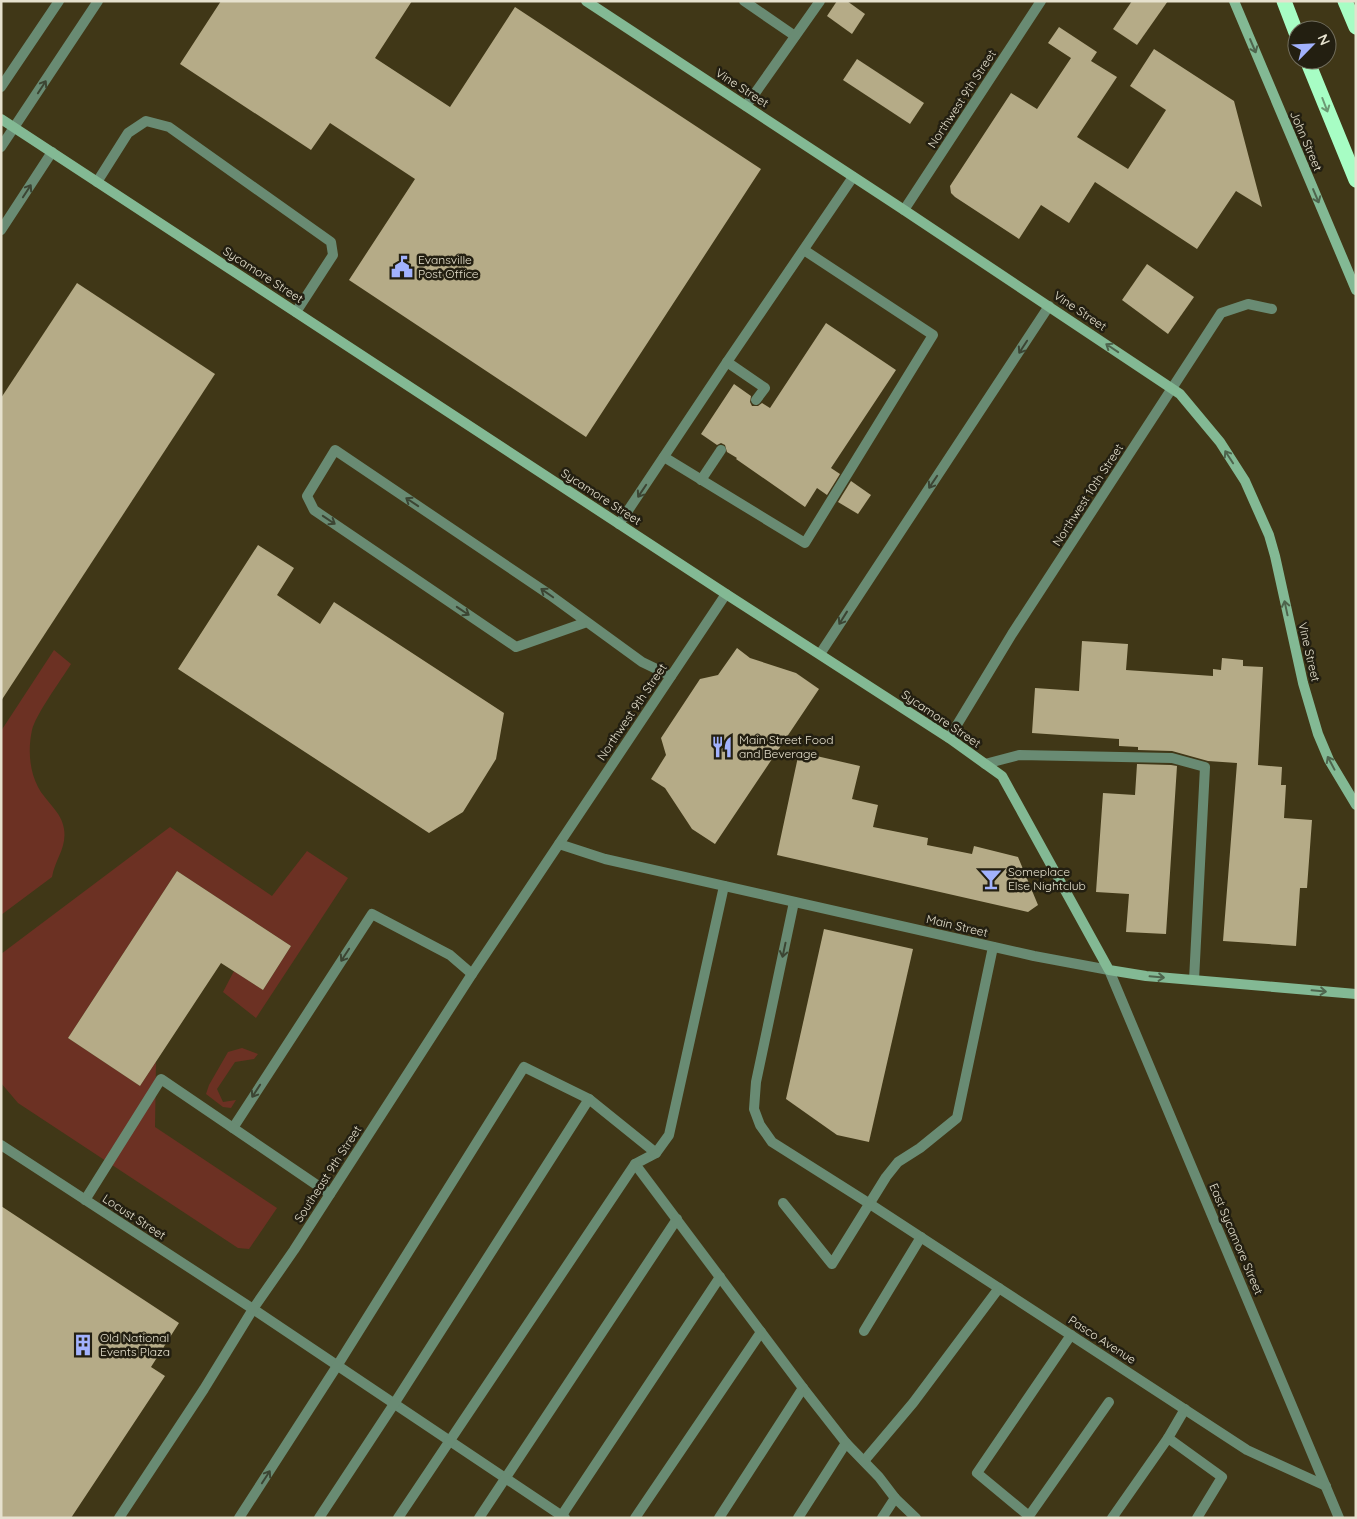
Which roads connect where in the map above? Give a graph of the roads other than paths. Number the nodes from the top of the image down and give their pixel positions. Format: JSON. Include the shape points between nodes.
{"nodes":[{"id":1,"x":59,"y":1,"type":"edge"},
{"id":2,"x":98,"y":1,"type":"edge"},
{"id":3,"x":586,"y":1,"type":"edge"},
{"id":4,"x":744,"y":1,"type":"edge"},
{"id":5,"x":820,"y":1,"type":"edge"},
{"id":6,"x":1040,"y":1,"type":"edge"},
{"id":7,"x":1234,"y":1,"type":"edge"},
{"id":8,"x":1284,"y":1,"type":"edge"},
{"id":9,"x":1345,"y":1,"type":"edge"},
{"id":10,"x":599,"y":5,"type":"edge"},
{"id":11,"x":1291,"y":20,"type":"edge"},
{"id":12,"x":1356,"y":27,"type":"edge"},
{"id":13,"x":795,"y":36,"type":"junction"},
{"id":14,"x":1311,"y":70,"type":"edge"},
{"id":15,"x":1,"y":87,"type":"edge"},
{"id":16,"x":746,"y":106,"type":"junction"},
{"id":17,"x":1,"y":119,"type":"edge"},
{"id":18,"x":15,"y":127,"type":"junction"},
{"id":19,"x":1,"y":147,"type":"edge"},
{"id":20,"x":52,"y":152,"type":"junction"},
{"id":21,"x":853,"y":177,"type":"junction"},
{"id":22,"x":1356,"y":180,"type":"edge"},
{"id":23,"x":98,"y":182,"type":"junction"},
{"id":24,"x":904,"y":210,"type":"junction"},
{"id":25,"x":1,"y":230,"type":"edge"},
{"id":26,"x":804,"y":250,"type":"junction"},
{"id":27,"x":1356,"y":290,"type":"edge"},
{"id":28,"x":1049,"y":306,"type":"junction"},
{"id":29,"x":1272,"y":309,"type":"dead end"},
{"id":30,"x":296,"y":312,"type":"junction"},
{"id":31,"x":727,"y":362,"type":"junction"},
{"id":32,"x":1172,"y":388,"type":"junction"},
{"id":33,"x":756,"y":400,"type":"dead end"},
{"id":34,"x":721,"y":450,"type":"dead end"},
{"id":35,"x":664,"y":458,"type":"junction"},
{"id":36,"x":700,"y":480,"type":"junction"},
{"id":37,"x":620,"y":524,"type":"junction"},
{"id":38,"x":726,"y":594,"type":"junction"},
{"id":39,"x":587,"y":622,"type":"junction"},
{"id":40,"x":820,"y":654,"type":"junction"},
{"id":41,"x":671,"y":676,"type":"junction"},
{"id":42,"x":948,"y":738,"type":"junction"},
{"id":43,"x":986,"y":764,"type":"junction"},
{"id":44,"x":1356,"y":805,"type":"edge"},
{"id":45,"x":559,"y":844,"type":"junction"},
{"id":46,"x":724,"y":886,"type":"junction"},
{"id":47,"x":794,"y":902,"type":"junction"},
{"id":48,"x":993,"y":947,"type":"junction"},
{"id":49,"x":1109,"y":970,"type":"junction"},
{"id":50,"x":472,"y":974,"type":"junction"},
{"id":51,"x":1194,"y":980,"type":"junction"},
{"id":52,"x":1356,"y":994,"type":"edge"},
{"id":53,"x":590,"y":1099,"type":"junction"},
{"id":54,"x":233,"y":1128,"type":"junction"},
{"id":55,"x":1,"y":1145,"type":"edge"},
{"id":56,"x":656,"y":1152,"type":"junction"},
{"id":57,"x":635,"y":1164,"type":"junction"},
{"id":58,"x":330,"y":1194,"type":"junction"},
{"id":59,"x":85,"y":1200,"type":"junction"},
{"id":60,"x":783,"y":1203,"type":"dead end"},
{"id":61,"x":870,"y":1204,"type":"junction"},
{"id":62,"x":677,"y":1218,"type":"junction"},
{"id":63,"x":921,"y":1237,"type":"junction"},
{"id":64,"x":720,"y":1276,"type":"junction"},
{"id":65,"x":999,"y":1288,"type":"junction"},
{"id":66,"x":253,"y":1310,"type":"junction"},
{"id":67,"x":864,"y":1331,"type":"dead end"},
{"id":68,"x":761,"y":1332,"type":"junction"},
{"id":69,"x":1071,"y":1335,"type":"junction"},
{"id":70,"x":337,"y":1366,"type":"junction"},
{"id":71,"x":803,"y":1388,"type":"junction"},
{"id":72,"x":1109,"y":1402,"type":"dead end"},
{"id":73,"x":394,"y":1404,"type":"junction"},
{"id":74,"x":1184,"y":1410,"type":"junction"},
{"id":75,"x":1168,"y":1438,"type":"junction"},
{"id":76,"x":449,"y":1442,"type":"junction"},
{"id":77,"x":846,"y":1443,"type":"junction"},
{"id":78,"x":864,"y":1461,"type":"junction"},
{"id":79,"x":505,"y":1478,"type":"junction"},
{"id":80,"x":1326,"y":1486,"type":"junction"},
{"id":81,"x":896,"y":1498,"type":"junction"},
{"id":82,"x":562,"y":1517,"type":"edge"},
{"id":83,"x":119,"y":1518,"type":"edge"},
{"id":84,"x":239,"y":1518,"type":"edge"},
{"id":85,"x":319,"y":1518,"type":"edge"},
{"id":86,"x":398,"y":1518,"type":"edge"},
{"id":87,"x":479,"y":1518,"type":"edge"},
{"id":88,"x":635,"y":1518,"type":"edge"},
{"id":89,"x":719,"y":1518,"type":"edge"},
{"id":90,"x":798,"y":1518,"type":"edge"},
{"id":91,"x":882,"y":1518,"type":"edge"},
{"id":92,"x":916,"y":1518,"type":"edge"},
{"id":93,"x":1112,"y":1518,"type":"edge"},
{"id":94,"x":1197,"y":1518,"type":"edge"},
{"id":95,"x":1339,"y":1518,"type":"edge"}],
"edges":[{"from":1,"to":15,"type":"street"},
{"from":18,"to":2,"type":"street","one_way":true},
{"from":3,"to":10,"type":"main road","name":"Vine Street"},
{"from":4,"to":13,"type":"street"},
{"from":5,"to":13,"type":"street"},
{"from":6,"to":24,"type":"street","name":"Northwest 9th Street"},
{"from":7,"to":27,"type":"main road","name":"John Street","one_way":true},
{"from":8,"to":11,"type":"highway"},
{"from":9,"to":12,"type":"highway"},
{"from":10,"to":16,"type":"main road","name":"Vine Street"},
{"from":13,"to":16,"type":"street"},
{"from":14,"to":22,"type":"highway","one_way":true},
{"from":16,"to":21,"type":"main road","name":"Vine Street"},
{"from":17,"to":18,"type":"main road","name":"Sycamore Street"},
{"from":18,"to":19,"type":"street"},
{"from":18,"to":20,"type":"main road","name":"Sycamore Street"},
{"from":20,"to":23,"type":"main road","name":"Sycamore Street"},
{"from":25,"to":20,"type":"street","one_way":true},
{"from":21,"to":24,"type":"main road","name":"Vine Street"},
{"from":21,"to":26,"type":"street"},
{"from":23,"to":30,"type":"main road","name":"Sycamore Street"},
{"from":23,"to":30,"type":"street","via":[[128,133],[146,121],[169,127],[330,242],[333,255]]},
{"from":24,"to":28,"type":"main road","name":"Vine Street"},
{"from":26,"to":31,"type":"street"},
{"from":26,"to":36,"type":"street","via":[[933,335],[804,543]]},
{"from":32,"to":28,"type":"main road","name":"Vine Street","one_way":true},
{"from":28,"to":40,"type":"street","one_way":true},
{"from":29,"to":32,"type":"street","name":"Northwest 10th Street","via":[[1248,304],[1221,313]]},
{"from":30,"to":37,"type":"main road","name":"Sycamore Street"},
{"from":31,"to":33,"type":"street","via":[[765,388]]},
{"from":31,"to":35,"type":"street"},
{"from":32,"to":42,"type":"street","name":"Northwest 10th Street"},
{"from":44,"to":32,"type":"main road","name":"Vine Street","one_way":true,"via":[[1329,760],[1318,734],[1268,534],[1244,481],[1220,442]]},
{"from":34,"to":36,"type":"street"},
{"from":35,"to":36,"type":"street"},
{"from":35,"to":37,"type":"street","one_way":true},
{"from":37,"to":38,"type":"main road","name":"Sycamore Street"},
{"from":38,"to":40,"type":"main road","name":"Sycamore Street"},
{"from":38,"to":41,"type":"street","name":"Northwest 9th Street"},
{"from":39,"to":39,"type":"street","one_way":true,"via":[[335,450],[307,496],[314,510],[516,647]]},
{"from":39,"to":41,"type":"street","via":[[642,662]]},
{"from":40,"to":42,"type":"main road","name":"Sycamore Street"},
{"from":41,"to":45,"type":"street","name":"Northwest 9th Street"},
{"from":42,"to":43,"type":"main road","name":"Sycamore Street"},
{"from":43,"to":49,"type":"main road","name":"Sycamore Street","via":[[1002,776]]},
{"from":43,"to":51,"type":"street","via":[[1018,755],[1172,758],[1205,768]]},
{"from":45,"to":46,"type":"street","name":"Main Street","via":[[605,859]]},
{"from":45,"to":50,"type":"street","name":"Southeast 9th Street"},
{"from":46,"to":47,"type":"street","name":"Main Street"},
{"from":46,"to":56,"type":"street","via":[[669,1135]]},
{"from":47,"to":48,"type":"street","name":"Main Street"},
{"from":47,"to":61,"type":"street","name":"Pasco Avenue","one_way":true,"via":[[756,1082],[754,1109],[772,1142]]},
{"from":48,"to":49,"type":"street","name":"Main Street"},
{"from":48,"to":61,"type":"street","via":[[957,1118],[898,1162]]},
{"from":49,"to":51,"type":"main road","name":"Main Street","one_way":true},
{"from":49,"to":80,"type":"street","name":"East Sycamore Street"},
{"from":50,"to":54,"type":"street","one_way":true,"via":[[450,955],[372,914]]},
{"from":50,"to":58,"type":"street","name":"Southeast 9th Street"},
{"from":51,"to":52,"type":"main road","name":"Main Street","one_way":true},
{"from":53,"to":56,"type":"street"},
{"from":53,"to":70,"type":"street","via":[[524,1067]]},
{"from":53,"to":73,"type":"street"},
{"from":54,"to":58,"type":"street"},
{"from":54,"to":59,"type":"street","via":[[162,1079]]},
{"from":55,"to":59,"type":"street","name":"Locust Street"},
{"from":56,"to":57,"type":"street"},
{"from":57,"to":62,"type":"street"},
{"from":57,"to":76,"type":"street"},
{"from":58,"to":66,"type":"street","name":"Southeast 9th Street"},
{"from":59,"to":66,"type":"street","name":"Locust Street"},
{"from":60,"to":61,"type":"street","via":[[832,1264]]},
{"from":61,"to":63,"type":"street","name":"Pasco Avenue"},
{"from":62,"to":64,"type":"street"},
{"from":62,"to":79,"type":"street"},
{"from":63,"to":65,"type":"street","name":"Pasco Avenue"},
{"from":63,"to":67,"type":"street"},
{"from":64,"to":68,"type":"street"},
{"from":64,"to":82,"type":"street"},
{"from":65,"to":69,"type":"street","name":"Pasco Avenue"},
{"from":65,"to":78,"type":"street","via":[[913,1403]]},
{"from":66,"to":70,"type":"street","name":"Locust Street"},
{"from":66,"to":83,"type":"street","name":"Southeast 9th Street"},
{"from":68,"to":71,"type":"street"},
{"from":68,"to":88,"type":"street"},
{"from":69,"to":72,"type":"street","via":[[977,1473],[1029,1516]]},
{"from":69,"to":74,"type":"street","name":"Pasco Avenue"},
{"from":70,"to":73,"type":"street","name":"Locust Street"},
{"from":84,"to":70,"type":"street","one_way":true},
{"from":71,"to":77,"type":"street"},
{"from":71,"to":89,"type":"street"},
{"from":73,"to":76,"type":"street","name":"Locust Street"},
{"from":73,"to":85,"type":"street"},
{"from":74,"to":75,"type":"street"},
{"from":74,"to":80,"type":"street","name":"Pasco Avenue","via":[[1247,1450]]},
{"from":75,"to":93,"type":"street"},
{"from":75,"to":94,"type":"street","via":[[1222,1477]]},
{"from":76,"to":79,"type":"street","name":"Locust Street"},
{"from":76,"to":86,"type":"street"},
{"from":77,"to":78,"type":"street"},
{"from":77,"to":90,"type":"street"},
{"from":78,"to":81,"type":"street"},
{"from":79,"to":82,"type":"street","name":"Locust Street"},
{"from":79,"to":87,"type":"street"},
{"from":80,"to":95,"type":"street","name":"East Sycamore Street"},
{"from":81,"to":91,"type":"street"},
{"from":81,"to":92,"type":"street"}]}
